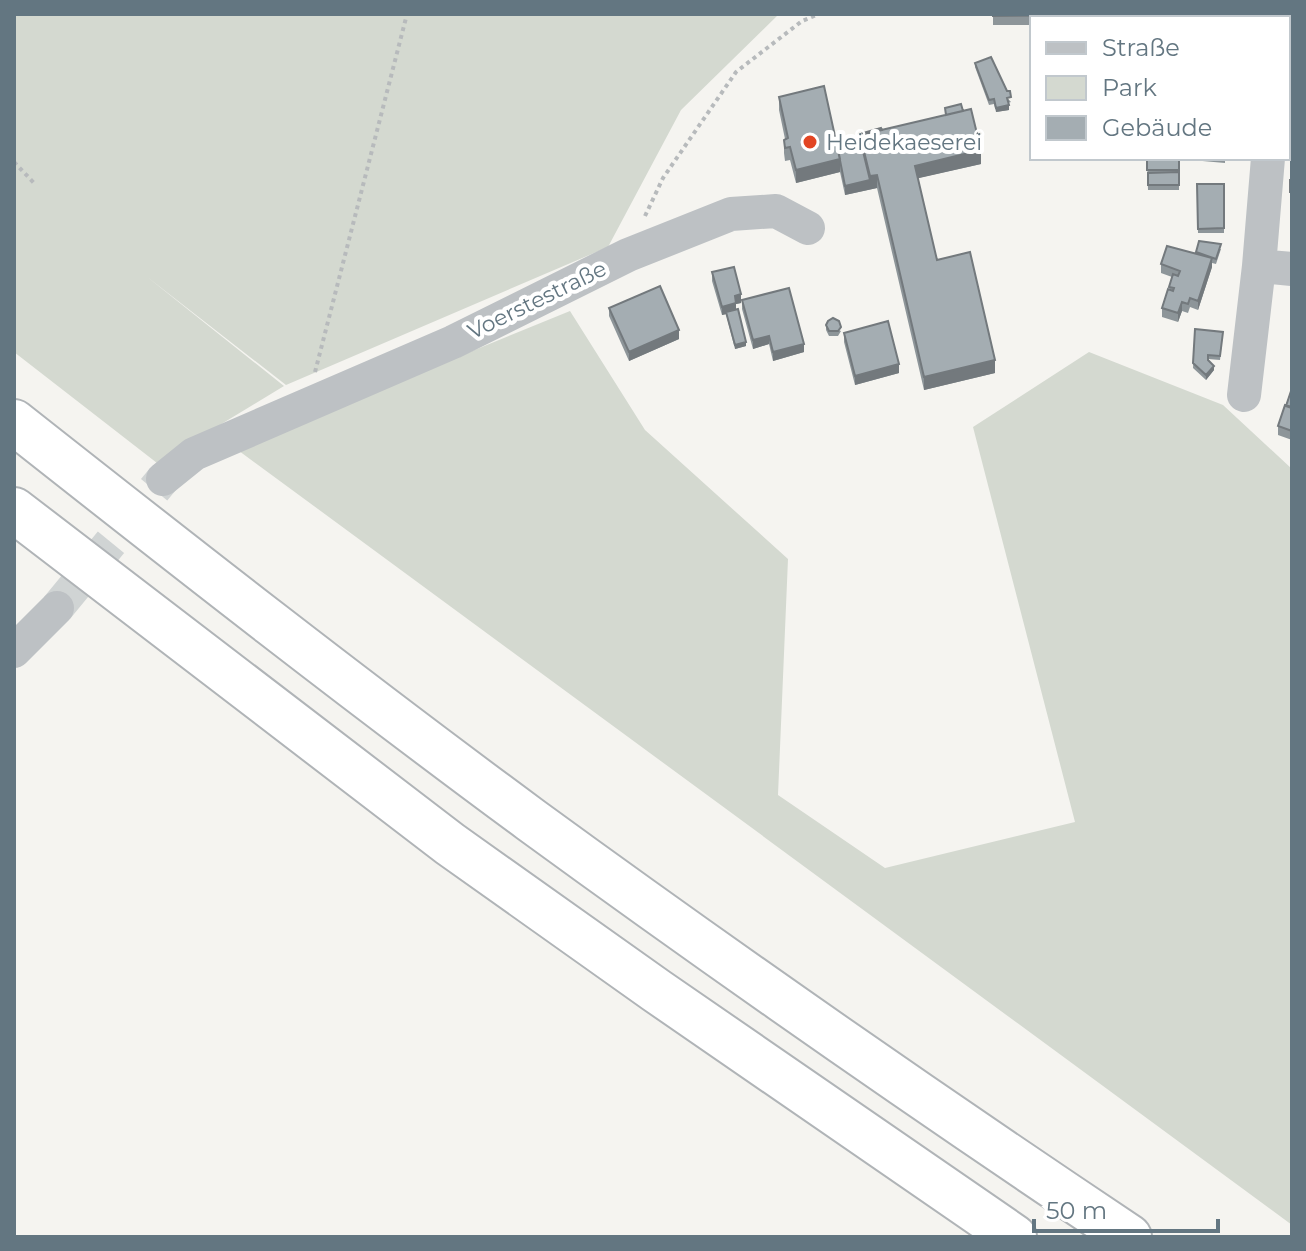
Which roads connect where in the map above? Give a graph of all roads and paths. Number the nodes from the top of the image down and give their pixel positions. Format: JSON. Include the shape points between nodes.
{"nodes":[{"id":1,"x":407,"y":14,"type":"edge"},
{"id":2,"x":819,"y":14,"type":"edge"},
{"id":3,"x":1268,"y":160,"type":"edge"},
{"id":4,"x":14,"y":162,"type":"edge"},
{"id":5,"x":34,"y":183,"type":"dead end"},
{"id":6,"x":808,"y":228,"type":"dead end"},
{"id":7,"x":628,"y":255,"type":"junction"},
{"id":8,"x":1276,"y":268,"type":"edge"},
{"id":9,"x":1244,"y":395,"type":"dead end"},
{"id":10,"x":306,"y":405,"type":"junction"},
{"id":11,"x":14,"y":422,"type":"edge"},
{"id":12,"x":163,"y":479,"type":"tunnel mouth"},
{"id":13,"x":14,"y":510,"type":"edge"},
{"id":14,"x":57,"y":608,"type":"tunnel mouth"},
{"id":15,"x":14,"y":651,"type":"edge"},
{"id":16,"x":868,"y":1138,"type":"junction"},
{"id":17,"x":961,"y":1237,"type":"edge"},
{"id":18,"x":1014,"y":1237,"type":"edge"},
{"id":19,"x":1129,"y":1237,"type":"edge"}],
"edges":[{"from":1,"to":10,"type":"path"},
{"from":2,"to":7,"type":"path","name":"Voerstestraße","via":[[736,72],[663,178]]},
{"from":3,"to":8,"type":"street"},
{"from":4,"to":5,"type":"path"},
{"from":6,"to":7,"type":"street","via":[[776,211],[731,214]]},
{"from":7,"to":10,"type":"street","name":"Voerstestraße","via":[[453,342]]},
{"from":8,"to":9,"type":"street"},
{"from":10,"to":12,"type":"street","name":"Voerstestraße","via":[[194,454]]},
{"from":11,"to":19,"type":"highway","via":[[530,818],[811,1021]]},
{"from":13,"to":16,"type":"highway","via":[[450,844]]},
{"from":14,"to":15,"type":"street"},
{"from":16,"to":17,"type":"highway"},
{"from":16,"to":18,"type":"highway"}]}
